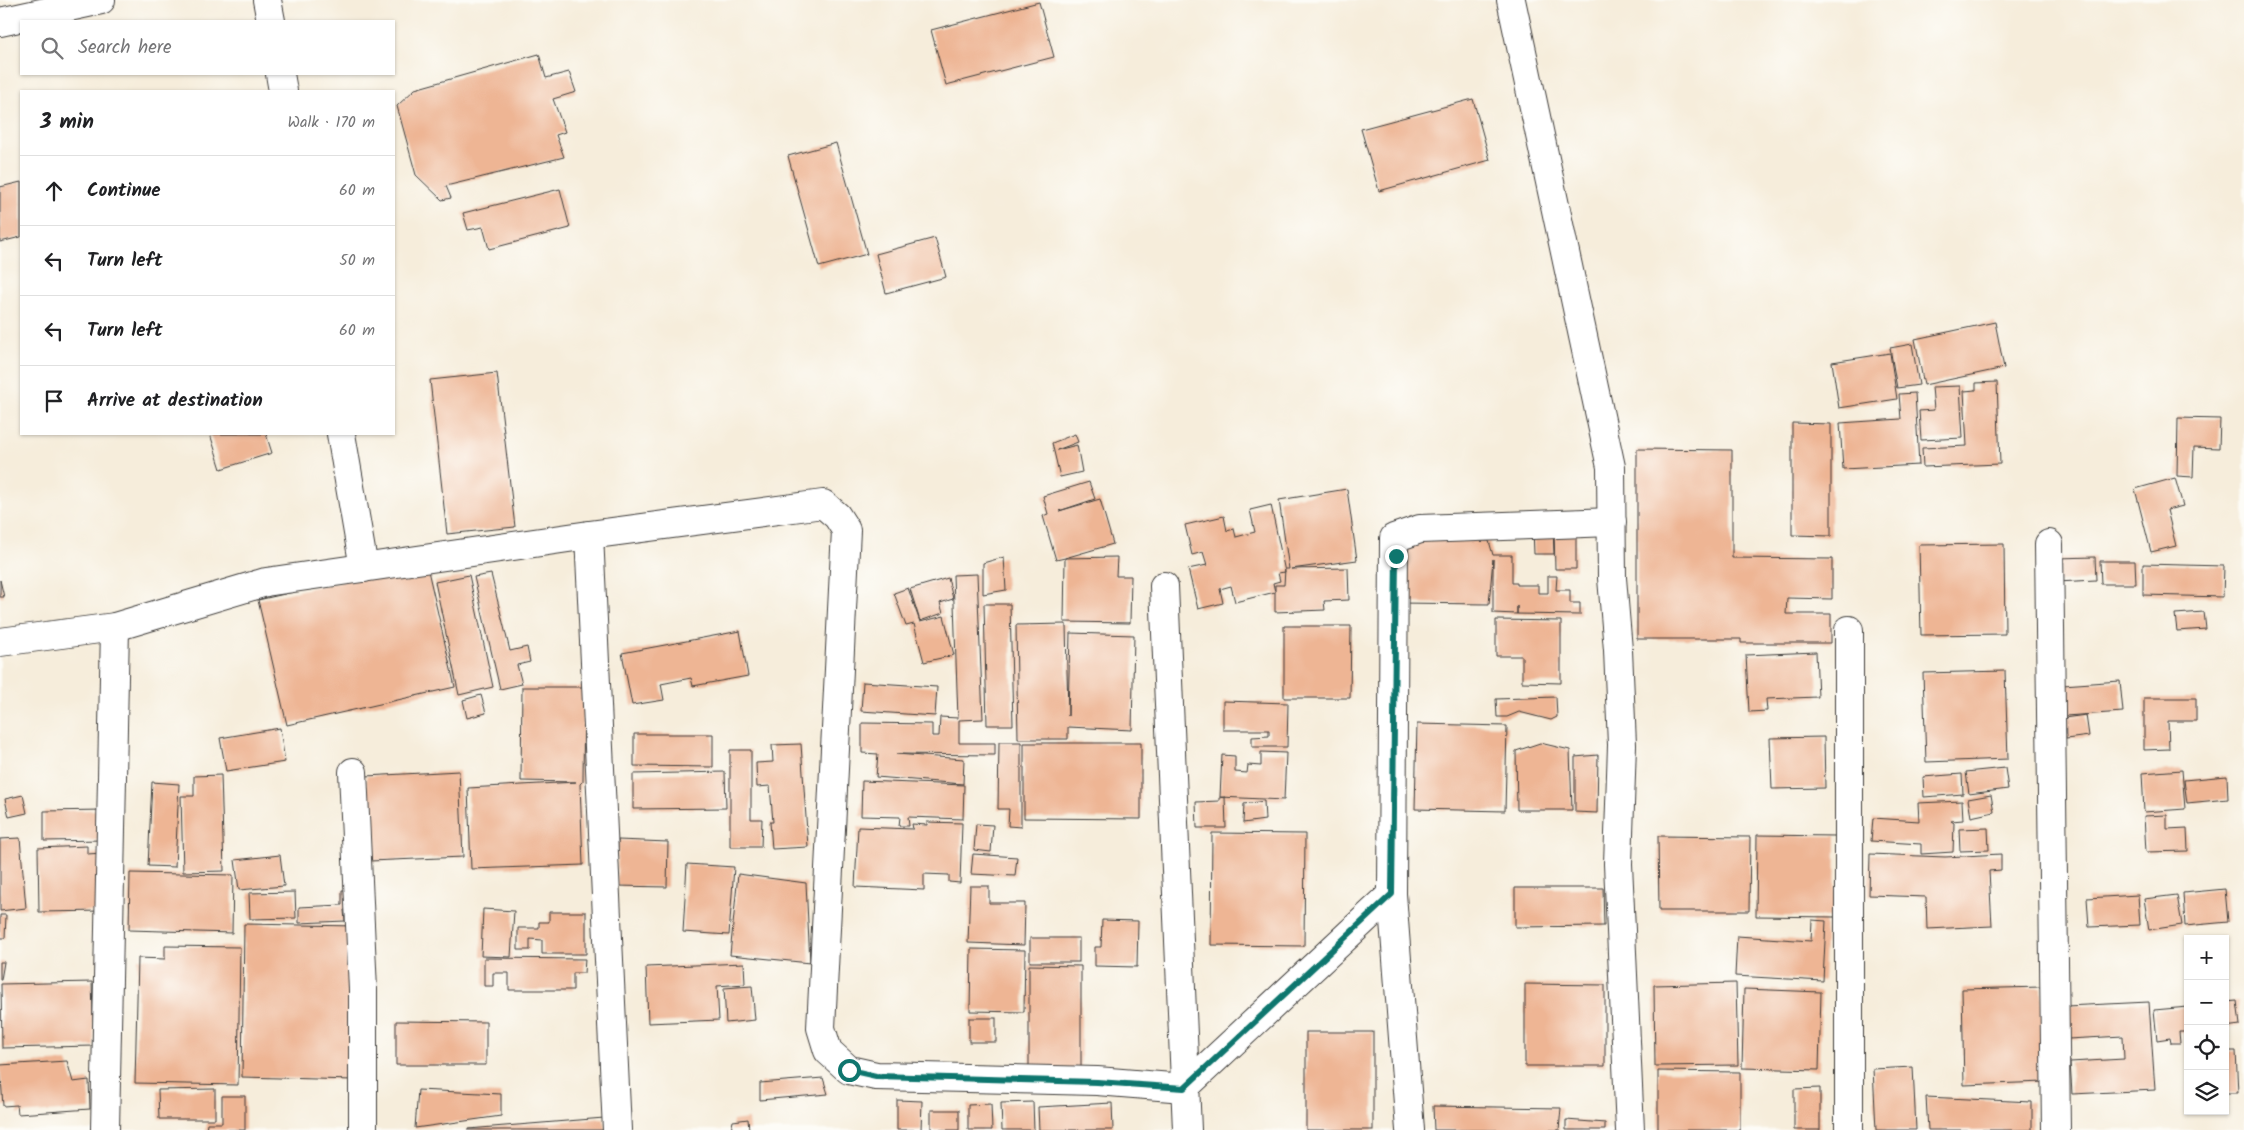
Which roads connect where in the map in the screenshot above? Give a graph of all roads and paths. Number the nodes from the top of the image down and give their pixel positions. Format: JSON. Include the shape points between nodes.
{"nodes":[{"id":1,"x":101,"y":0,"type":"edge"},
{"id":2,"x":267,"y":0,"type":"edge"},
{"id":3,"x":1511,"y":0,"type":"edge"},
{"id":4,"x":271,"y":20,"type":"edge"},
{"id":5,"x":0,"y":22,"type":"edge"},
{"id":6,"x":280,"y":75,"type":"edge"},
{"id":7,"x":283,"y":90,"type":"edge"},
{"id":8,"x":341,"y":435,"type":"edge"},
{"id":9,"x":1612,"y":522,"type":"junction"},
{"id":10,"x":589,"y":535,"type":"junction"},
{"id":11,"x":2049,"y":544,"type":"dead end"},
{"id":12,"x":364,"y":568,"type":"junction"},
{"id":13,"x":1164,"y":586,"type":"dead end"},
{"id":14,"x":115,"y":627,"type":"junction"},
{"id":15,"x":1849,"y":630,"type":"dead end"},
{"id":16,"x":0,"y":642,"type":"edge"},
{"id":17,"x":353,"y":772,"type":"dead end"},
{"id":18,"x":1392,"y":894,"type":"junction"},
{"id":19,"x":1184,"y":1088,"type":"junction"},
{"id":20,"x":104,"y":1130,"type":"edge"},
{"id":21,"x":363,"y":1130,"type":"edge"},
{"id":22,"x":617,"y":1130,"type":"edge"},
{"id":23,"x":1187,"y":1130,"type":"edge"},
{"id":24,"x":1410,"y":1130,"type":"edge"},
{"id":25,"x":1630,"y":1130,"type":"edge"},
{"id":26,"x":1849,"y":1130,"type":"edge"},
{"id":27,"x":2056,"y":1130,"type":"edge"}],
"edges":[{"from":1,"to":5,"type":"street"},
{"from":2,"to":4,"type":"street"},
{"from":3,"to":9,"type":"street","via":[[1611,467]]},
{"from":6,"to":7,"type":"street"},
{"from":8,"to":12,"type":"street"},
{"from":9,"to":18,"type":"street","via":[[1420,529],[1394,538]]},
{"from":9,"to":25,"type":"street","via":[[1612,578],[1622,745],[1618,864]]},
{"from":10,"to":12,"type":"street"},
{"from":10,"to":19,"type":"street","via":[[823,504],[837,516],[846,530],[822,1028],[828,1051],[849,1070],[876,1076],[1097,1082]]},
{"from":10,"to":22,"type":"street"},
{"from":11,"to":27,"type":"street"},
{"from":12,"to":14,"type":"street","via":[[266,582]]},
{"from":13,"to":19,"type":"street"},
{"from":14,"to":16,"type":"street"},
{"from":14,"to":20,"type":"street"},
{"from":15,"to":26,"type":"street"},
{"from":17,"to":21,"type":"street","via":[[363,990]]},
{"from":18,"to":19,"type":"street"},
{"from":18,"to":24,"type":"street"},
{"from":19,"to":23,"type":"street"}]}
